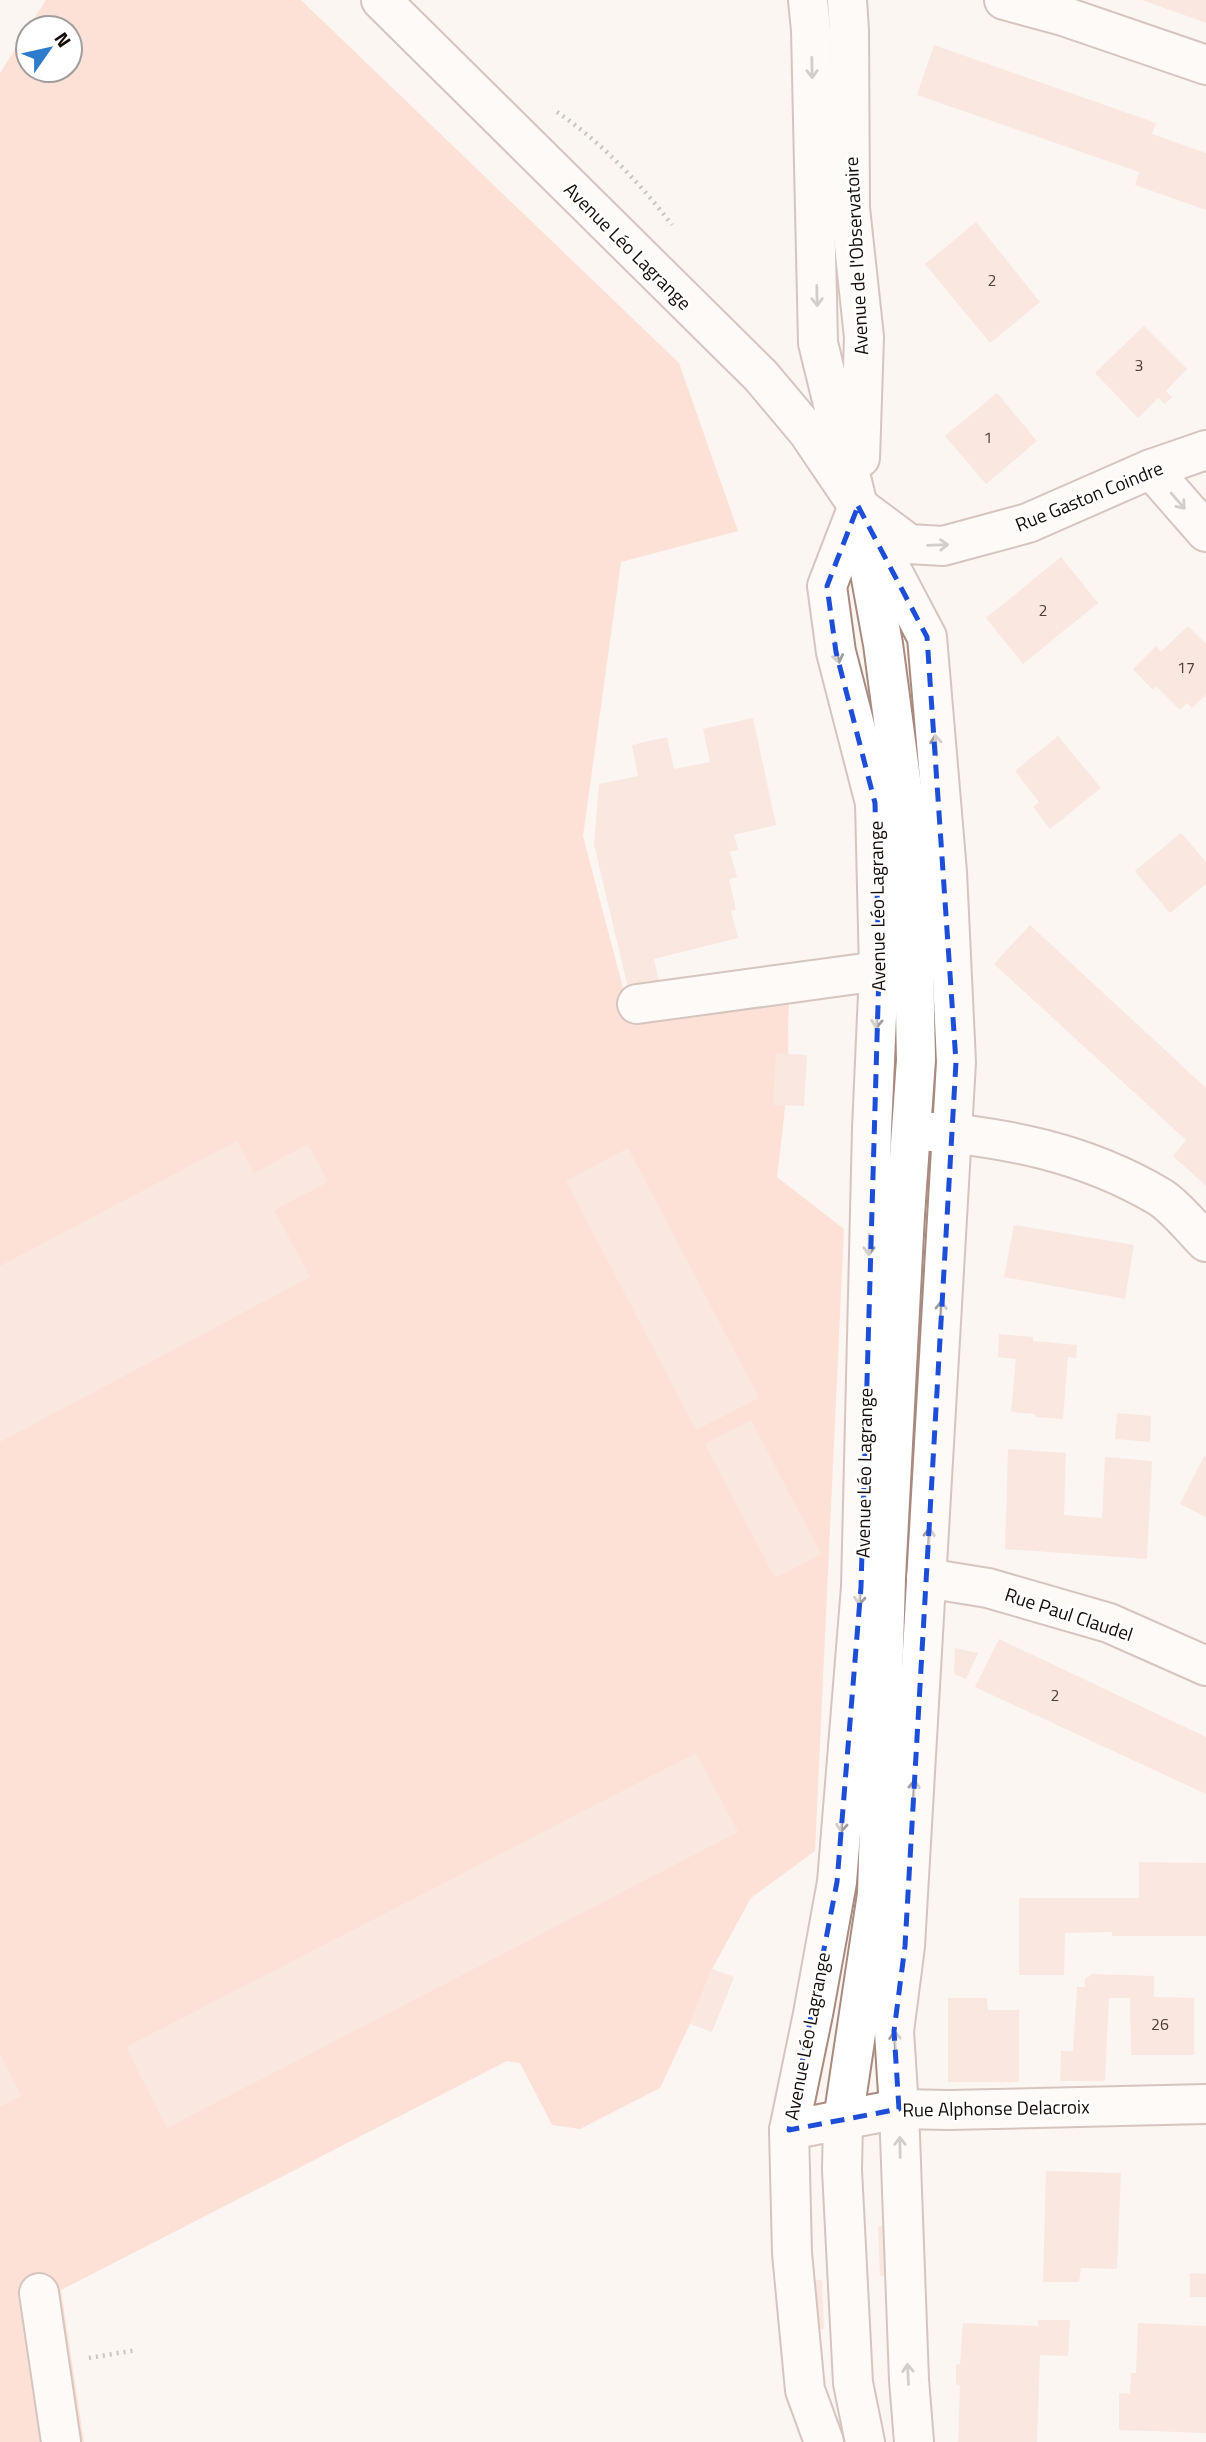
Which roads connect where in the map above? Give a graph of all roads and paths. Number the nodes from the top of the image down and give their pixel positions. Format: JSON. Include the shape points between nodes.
{"nodes":[{"id":1,"x":381,"y":0,"type":"edge"},
{"id":2,"x":808,"y":0,"type":"edge"},
{"id":3,"x":847,"y":0,"type":"edge"},
{"id":4,"x":1004,"y":0,"type":"edge"},
{"id":5,"x":1066,"y":5,"type":"edge"},
{"id":6,"x":1206,"y":65,"type":"edge"},
{"id":7,"x":1206,"y":450,"type":"edge"},
{"id":8,"x":1151,"y":470,"type":"junction"},
{"id":9,"x":858,"y":506,"type":"junction"},
{"id":10,"x":1206,"y":532,"type":"edge"},
{"id":11,"x":879,"y":971,"type":"junction"},
{"id":12,"x":637,"y":1004,"type":"dead end"},
{"id":13,"x":872,"y":1129,"type":"junction"},
{"id":14,"x":912,"y":1131,"type":"junction"},
{"id":15,"x":952,"y":1133,"type":"junction"},
{"id":16,"x":1206,"y":1242,"type":"edge"},
{"id":17,"x":926,"y":1578,"type":"junction"},
{"id":18,"x":1206,"y":1666,"type":"edge"},
{"id":19,"x":1206,"y":2104,"type":"edge"},
{"id":20,"x":899,"y":2109,"type":"junction"},
{"id":21,"x":843,"y":2120,"type":"junction"},
{"id":22,"x":789,"y":2130,"type":"junction"},
{"id":23,"x":39,"y":2293,"type":"dead end"},
{"id":24,"x":61,"y":2442,"type":"edge"},
{"id":25,"x":824,"y":2442,"type":"edge"},
{"id":26,"x":865,"y":2442,"type":"edge"},
{"id":27,"x":914,"y":2442,"type":"edge"}],
"edges":[{"from":1,"to":9,"type":"main road","name":"Avenue Léo Lagrange","via":[[761,376],[808,432]]},
{"from":2,"to":9,"type":"main road","name":"Avenue de l'Observatoire","one_way":true,"via":[[818,343]]},
{"from":3,"to":9,"type":"main road","name":"Avenue de l'Observatoire","via":[[850,208],[864,337]]},
{"from":4,"to":5,"type":"main road"},
{"from":5,"to":6,"type":"main road"},
{"from":7,"to":8,"type":"main road","name":"Rue Gaston Coindre"},
{"from":9,"to":8,"type":"main road","name":"Rue Gaston Coindre","one_way":true,"via":[[909,544],[943,547],[1028,523]]},
{"from":8,"to":10,"type":"main road","one_way":true},
{"from":9,"to":11,"type":"main road","name":"Avenue Léo Lagrange","one_way":true,"via":[[827,586],[836,652],[875,803]]},
{"from":9,"to":14,"type":"main road","name":"Avenue Léo Lagrange","via":[[883,644],[912,862],[916,1060]]},
{"from":15,"to":9,"type":"main road","name":"Avenue Léo Lagrange","one_way":true,"via":[[956,1062],[948,885],[927,637]]},
{"from":11,"to":12,"type":"main road"},
{"from":11,"to":13,"type":"main road","name":"Avenue Léo Lagrange","one_way":true},
{"from":13,"to":14,"type":"main road"},
{"from":13,"to":22,"type":"main road","name":"Avenue Léo Lagrange","one_way":true,"via":[[860,1601],[837,1882]]},
{"from":14,"to":15,"type":"main road"},
{"from":14,"to":21,"type":"main road","name":"Avenue Léo Lagrange","via":[[886,1578],[877,1894]]},
{"from":15,"to":16,"type":"main road","via":[[1004,1139],[1082,1160],[1162,1198]]},
{"from":17,"to":15,"type":"main road","name":"Avenue Léo Lagrange","one_way":true},
{"from":17,"to":18,"type":"main road","name":"Rue Paul Claudel","via":[[988,1588],[1109,1623]]},
{"from":20,"to":17,"type":"main road","name":"Avenue Léo Lagrange","one_way":true,"via":[[894,2031],[905,1946]]},
{"from":19,"to":20,"type":"main road","name":"Rue Alphonse Delacroix"},
{"from":20,"to":21,"type":"main road","name":"Rue Alphonse Delacroix"},
{"from":27,"to":20,"type":"main road","name":"Avenue Léo Lagrange","one_way":true},
{"from":21,"to":22,"type":"main road","name":"Rue Alphonse Delacroix"},
{"from":21,"to":26,"type":"main road","name":"Avenue Léo Lagrange","via":[[853,2383]]},
{"from":22,"to":25,"type":"main road","name":"Avenue Léo Lagrange","via":[[792,2253],[805,2390]]},
{"from":23,"to":24,"type":"main road"}]}
